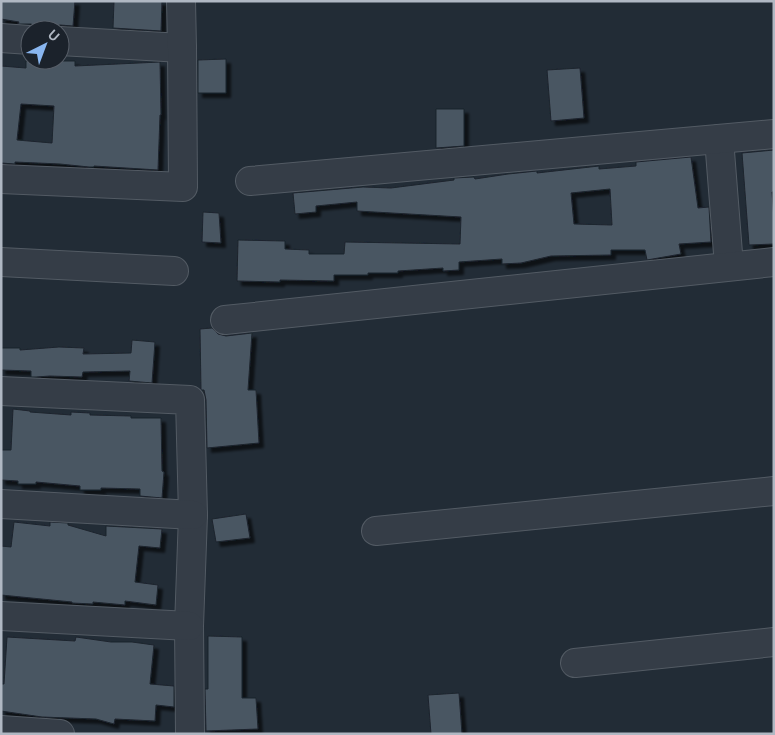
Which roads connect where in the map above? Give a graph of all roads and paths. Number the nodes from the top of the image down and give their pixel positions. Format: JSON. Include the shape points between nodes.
{"nodes":[{"id":1,"x":181,"y":1,"type":"edge"},
{"id":2,"x":1,"y":38,"type":"edge"},
{"id":3,"x":20,"y":39,"type":"edge"},
{"id":4,"x":70,"y":42,"type":"edge"},
{"id":5,"x":182,"y":48,"type":"junction"},
{"id":6,"x":774,"y":134,"type":"edge"},
{"id":7,"x":718,"y":139,"type":"junction"},
{"id":8,"x":1,"y":179,"type":"edge"},
{"id":9,"x":250,"y":181,"type":"dead end"},
{"id":10,"x":1,"y":262,"type":"edge"},
{"id":11,"x":774,"y":262,"type":"edge"},
{"id":12,"x":729,"y":266,"type":"junction"},
{"id":13,"x":174,"y":271,"type":"dead end"},
{"id":14,"x":225,"y":320,"type":"dead end"},
{"id":15,"x":1,"y":391,"type":"edge"},
{"id":16,"x":774,"y":491,"type":"edge"},
{"id":17,"x":1,"y":504,"type":"edge"},
{"id":18,"x":193,"y":515,"type":"junction"},
{"id":19,"x":376,"y":531,"type":"dead end"},
{"id":20,"x":1,"y":616,"type":"edge"},
{"id":21,"x":189,"y":626,"type":"junction"},
{"id":22,"x":774,"y":642,"type":"edge"},
{"id":23,"x":575,"y":663,"type":"dead end"},
{"id":24,"x":1,"y":730,"type":"edge"},
{"id":25,"x":60,"y":734,"type":"edge"},
{"id":26,"x":190,"y":734,"type":"edge"}],
"edges":[{"from":1,"to":5,"type":"street"},
{"from":2,"to":3,"type":"street"},
{"from":4,"to":5,"type":"street"},
{"from":5,"to":8,"type":"street","via":[[183,187]]},
{"from":6,"to":7,"type":"street"},
{"from":7,"to":9,"type":"street"},
{"from":7,"to":12,"type":"street"},
{"from":10,"to":13,"type":"street"},
{"from":11,"to":12,"type":"street"},
{"from":12,"to":14,"type":"street"},
{"from":15,"to":18,"type":"street","via":[[190,400]]},
{"from":16,"to":19,"type":"street"},
{"from":17,"to":18,"type":"street"},
{"from":18,"to":21,"type":"street"},
{"from":20,"to":21,"type":"street"},
{"from":21,"to":26,"type":"street"},
{"from":22,"to":23,"type":"street"},
{"from":24,"to":25,"type":"street"}]}
